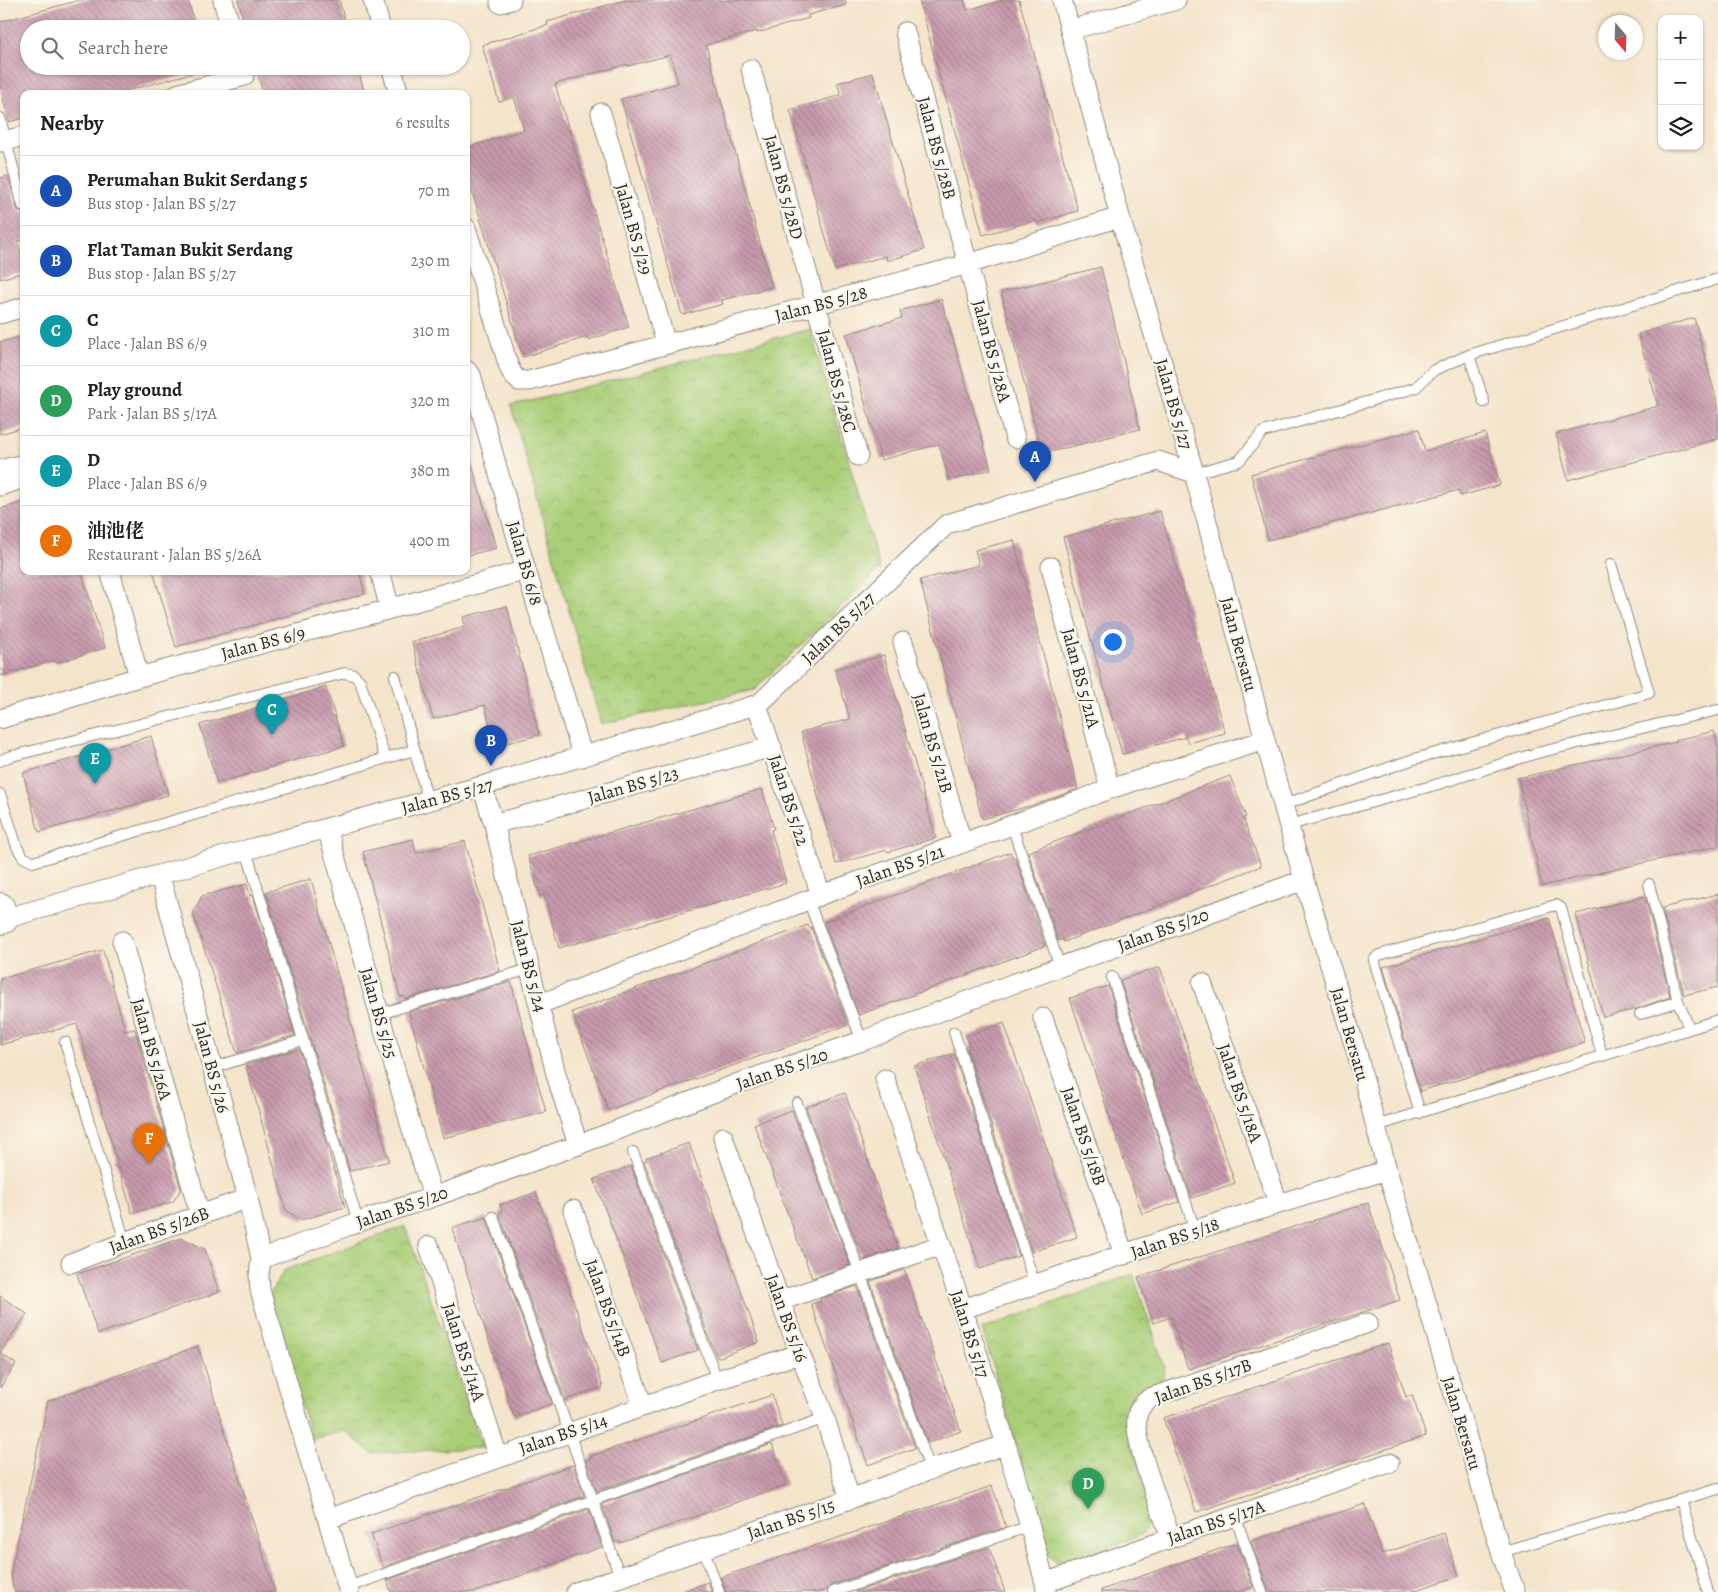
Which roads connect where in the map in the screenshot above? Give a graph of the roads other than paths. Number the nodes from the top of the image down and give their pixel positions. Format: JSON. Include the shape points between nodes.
{"nodes":[{"id":1,"x":223,"y":0,"type":"edge"},
{"id":2,"x":373,"y":0,"type":"edge"},
{"id":3,"x":1062,"y":0,"type":"edge"},
{"id":4,"x":1176,"y":0,"type":"edge"},
{"id":5,"x":229,"y":20,"type":"edge"},
{"id":6,"x":379,"y":20,"type":"edge"},
{"id":7,"x":1070,"y":30,"type":"junction"},
{"id":8,"x":905,"y":32,"type":"dead end"},
{"id":9,"x":751,"y":69,"type":"dead end"},
{"id":10,"x":394,"y":75,"type":"edge"},
{"id":11,"x":245,"y":79,"type":"edge"},
{"id":12,"x":195,"y":90,"type":"edge"},
{"id":13,"x":398,"y":90,"type":"edge"},
{"id":14,"x":601,"y":113,"type":"dead end"},
{"id":15,"x":0,"y":118,"type":"edge"},
{"id":16,"x":10,"y":139,"type":"edge"},
{"id":17,"x":20,"y":187,"type":"edge"},
{"id":18,"x":1120,"y":217,"type":"junction"},
{"id":19,"x":470,"y":241,"type":"edge"},
{"id":20,"x":968,"y":264,"type":"junction"},
{"id":21,"x":1718,"y":279,"type":"edge"},
{"id":22,"x":816,"y":305,"type":"junction"},
{"id":23,"x":20,"y":308,"type":"edge"},
{"id":24,"x":0,"y":314,"type":"edge"},
{"id":25,"x":666,"y":344,"type":"junction"},
{"id":26,"x":1469,"y":356,"type":"junction"},
{"id":27,"x":470,"y":375,"type":"edge"},
{"id":28,"x":1484,"y":402,"type":"dead end"},
{"id":29,"x":1015,"y":438,"type":"dead end"},
{"id":30,"x":858,"y":456,"type":"dead end"},
{"id":31,"x":20,"y":465,"type":"edge"},
{"id":32,"x":0,"y":470,"type":"edge"},
{"id":33,"x":1194,"y":472,"type":"junction"},
{"id":34,"x":20,"y":479,"type":"edge"},
{"id":35,"x":0,"y":486,"type":"edge"},
{"id":36,"x":1611,"y":564,"type":"dead end"},
{"id":37,"x":1052,"y":567,"type":"dead end"},
{"id":38,"x":526,"y":570,"type":"junction"},
{"id":39,"x":111,"y":575,"type":"edge"},
{"id":40,"x":381,"y":575,"type":"edge"},
{"id":41,"x":390,"y":609,"type":"junction"},
{"id":42,"x":903,"y":642,"type":"dead end"},
{"id":43,"x":139,"y":676,"type":"junction"},
{"id":44,"x":395,"y":676,"type":"dead end"},
{"id":45,"x":757,"y":705,"type":"junction"},
{"id":46,"x":1718,"y":710,"type":"edge"},
{"id":47,"x":0,"y":719,"type":"edge"},
{"id":48,"x":1265,"y":740,"type":"junction"},
{"id":49,"x":772,"y":747,"type":"junction"},
{"id":50,"x":414,"y":750,"type":"junction"},
{"id":51,"x":583,"y":757,"type":"junction"},
{"id":52,"x":385,"y":758,"type":"junction"},
{"id":53,"x":0,"y":761,"type":"edge"},
{"id":54,"x":482,"y":786,"type":"junction"},
{"id":55,"x":1110,"y":789,"type":"junction"},
{"id":56,"x":0,"y":794,"type":"edge"},
{"id":57,"x":428,"y":801,"type":"junction"},
{"id":58,"x":1283,"y":805,"type":"junction"},
{"id":59,"x":494,"y":824,"type":"junction"},
{"id":60,"x":1289,"y":825,"type":"junction"},
{"id":61,"x":1012,"y":826,"type":"junction"},
{"id":62,"x":327,"y":828,"type":"junction"},
{"id":63,"x":962,"y":843,"type":"junction"},
{"id":64,"x":246,"y":850,"type":"junction"},
{"id":65,"x":160,"y":876,"type":"junction"},
{"id":66,"x":1304,"y":880,"type":"junction"},
{"id":67,"x":1649,"y":884,"type":"dead end"},
{"id":68,"x":814,"y":898,"type":"junction"},
{"id":69,"x":1,"y":915,"type":"edge"},
{"id":70,"x":122,"y":941,"type":"dead end"},
{"id":71,"x":1060,"y":967,"type":"junction"},
{"id":72,"x":529,"y":969,"type":"junction"},
{"id":73,"x":1112,"y":976,"type":"dead end"},
{"id":74,"x":1202,"y":982,"type":"dead end"},
{"id":75,"x":1678,"y":1001,"type":"junction"},
{"id":76,"x":540,"y":1004,"type":"junction"},
{"id":77,"x":379,"y":1014,"type":"junction"},
{"id":78,"x":1640,"y":1014,"type":"dead end"},
{"id":79,"x":1043,"y":1018,"type":"dead end"},
{"id":80,"x":1718,"y":1020,"type":"edge"},
{"id":81,"x":1689,"y":1028,"type":"junction"},
{"id":82,"x":954,"y":1032,"type":"dead end"},
{"id":83,"x":303,"y":1040,"type":"junction"},
{"id":84,"x":862,"y":1041,"type":"junction"},
{"id":85,"x":65,"y":1042,"type":"dead end"},
{"id":86,"x":1602,"y":1056,"type":"junction"},
{"id":87,"x":212,"y":1068,"type":"junction"},
{"id":88,"x":885,"y":1079,"type":"dead end"},
{"id":89,"x":797,"y":1103,"type":"dead end"},
{"id":90,"x":1420,"y":1113,"type":"junction"},
{"id":91,"x":1376,"y":1126,"type":"junction"},
{"id":92,"x":723,"y":1137,"type":"dead end"},
{"id":93,"x":578,"y":1144,"type":"junction"},
{"id":94,"x":633,"y":1152,"type":"dead end"},
{"id":95,"x":1387,"y":1170,"type":"junction"},
{"id":96,"x":433,"y":1197,"type":"junction"},
{"id":97,"x":248,"y":1198,"type":"junction"},
{"id":98,"x":1278,"y":1203,"type":"junction"},
{"id":99,"x":573,"y":1210,"type":"dead end"},
{"id":100,"x":200,"y":1215,"type":"junction"},
{"id":101,"x":493,"y":1217,"type":"dead end"},
{"id":102,"x":358,"y":1222,"type":"junction"},
{"id":103,"x":1195,"y":1230,"type":"junction"},
{"id":104,"x":125,"y":1242,"type":"junction"},
{"id":105,"x":941,"y":1245,"type":"junction"},
{"id":106,"x":430,"y":1246,"type":"dead end"},
{"id":107,"x":1124,"y":1255,"type":"junction"},
{"id":108,"x":261,"y":1259,"type":"junction"},
{"id":109,"x":71,"y":1263,"type":"dead end"},
{"id":110,"x":860,"y":1273,"type":"junction"},
{"id":111,"x":1035,"y":1285,"type":"junction"},
{"id":112,"x":780,"y":1301,"type":"junction"},
{"id":113,"x":963,"y":1309,"type":"junction"},
{"id":114,"x":1368,"y":1323,"type":"dead end"},
{"id":115,"x":799,"y":1354,"type":"junction"},
{"id":116,"x":717,"y":1380,"type":"junction"},
{"id":117,"x":643,"y":1406,"type":"junction"},
{"id":118,"x":825,"y":1418,"type":"junction"},
{"id":119,"x":568,"y":1432,"type":"junction"},
{"id":120,"x":1005,"y":1445,"type":"junction"},
{"id":121,"x":498,"y":1457,"type":"junction"},
{"id":122,"x":1389,"y":1463,"type":"dead end"},
{"id":123,"x":930,"y":1469,"type":"junction"},
{"id":124,"x":1718,"y":1489,"type":"edge"},
{"id":125,"x":850,"y":1499,"type":"junction"},
{"id":126,"x":593,"y":1500,"type":"junction"},
{"id":127,"x":1681,"y":1500,"type":"junction"},
{"id":128,"x":1235,"y":1516,"type":"junction"},
{"id":129,"x":328,"y":1519,"type":"junction"},
{"id":130,"x":1030,"y":1526,"type":"junction"},
{"id":131,"x":1171,"y":1538,"type":"junction"},
{"id":132,"x":703,"y":1548,"type":"junction"},
{"id":133,"x":1500,"y":1552,"type":"junction"},
{"id":134,"x":620,"y":1577,"type":"junction"},
{"id":135,"x":1045,"y":1588,"type":"edge"},
{"id":136,"x":349,"y":1589,"type":"edge"},
{"id":137,"x":576,"y":1592,"type":"edge"},
{"id":138,"x":719,"y":1592,"type":"edge"},
{"id":139,"x":833,"y":1592,"type":"edge"},
{"id":140,"x":1262,"y":1592,"type":"edge"},
{"id":141,"x":1515,"y":1592,"type":"edge"},
{"id":142,"x":1708,"y":1592,"type":"edge"}],
"edges":[{"from":1,"to":5,"type":"street"},
{"from":2,"to":6,"type":"street"},
{"from":3,"to":7,"type":"street","name":"Jalan BS 5/27"},
{"from":4,"to":7,"type":"street"},
{"from":7,"to":18,"type":"street","name":"Jalan BS 5/27"},
{"from":8,"to":20,"type":"street","name":"Jalan BS 5/28B"},
{"from":9,"to":22,"type":"street","name":"Jalan BS 5/28D"},
{"from":10,"to":13,"type":"street"},
{"from":11,"to":12,"type":"street"},
{"from":14,"to":25,"type":"street","name":"Jalan BS 5/29"},
{"from":15,"to":16,"type":"lane"},
{"from":16,"to":17,"type":"lane"},
{"from":18,"to":20,"type":"street","name":"Jalan BS 5/28"},
{"from":18,"to":33,"type":"street","name":"Jalan BS 5/27"},
{"from":19,"to":25,"type":"street","name":"Jalan BS 5/28","via":[[509,367],[519,380],[539,380]]},
{"from":20,"to":22,"type":"street","name":"Jalan BS 5/28"},
{"from":20,"to":29,"type":"street","name":"Jalan BS 5/28A"},
{"from":21,"to":26,"type":"lane"},
{"from":22,"to":25,"type":"street","name":"Jalan BS 5/28"},
{"from":22,"to":30,"type":"street","name":"Jalan BS 5/28C"},
{"from":23,"to":24,"type":"street"},
{"from":26,"to":28,"type":"lane"},
{"from":26,"to":33,"type":"lane","via":[[1434,370],[1415,388],[1263,432],[1239,461]]},
{"from":27,"to":38,"type":"street","name":"Jalan BS 6/8"},
{"from":31,"to":32,"type":"street"},
{"from":33,"to":45,"type":"street","name":"Jalan BS 5/27","via":[[1158,461],[947,524]]},
{"from":33,"to":48,"type":"street","name":"Jalan Bersatu"},
{"from":34,"to":35,"type":"street"},
{"from":36,"to":58,"type":"lane","via":[[1649,693],[1411,760]]},
{"from":37,"to":55,"type":"street","name":"Jalan BS 5/21A"},
{"from":38,"to":41,"type":"street","name":"Jalan BS 6/9"},
{"from":38,"to":51,"type":"street","name":"Jalan BS 6/8"},
{"from":39,"to":43,"type":"street"},
{"from":40,"to":41,"type":"street"},
{"from":41,"to":43,"type":"street","name":"Jalan BS 6/9"},
{"from":42,"to":63,"type":"street","name":"Jalan BS 5/21B"},
{"from":43,"to":47,"type":"street","name":"Jalan BS 6/9"},
{"from":44,"to":50,"type":"lane"},
{"from":45,"to":49,"type":"street","name":"Jalan BS 5/22"},
{"from":45,"to":51,"type":"street","name":"Jalan BS 5/27"},
{"from":46,"to":60,"type":"lane","via":[[1537,753]]},
{"from":48,"to":55,"type":"street","name":"Jalan BS 5/21"},
{"from":48,"to":58,"type":"street","name":"Jalan Bersatu"},
{"from":49,"to":59,"type":"street","name":"Jalan BS 5/23"},
{"from":49,"to":68,"type":"street","name":"Jalan BS 5/22"},
{"from":50,"to":52,"type":"lane"},
{"from":50,"to":57,"type":"lane"},
{"from":51,"to":54,"type":"street","name":"Jalan BS 5/27"},
{"from":52,"to":53,"type":"lane","via":[[360,681],[345,673]]},
{"from":52,"to":56,"type":"lane","via":[[34,862],[23,857],[17,847]]},
{"from":54,"to":57,"type":"street","name":"Jalan BS 5/27"},
{"from":54,"to":59,"type":"street","name":"Jalan BS 5/24"},
{"from":55,"to":61,"type":"street","name":"Jalan BS 5/21"},
{"from":57,"to":62,"type":"street","name":"Jalan BS 5/27"},
{"from":58,"to":60,"type":"street","name":"Jalan Bersatu"},
{"from":59,"to":72,"type":"street","name":"Jalan BS 5/24"},
{"from":60,"to":66,"type":"street","name":"Jalan Bersatu"},
{"from":61,"to":63,"type":"street","name":"Jalan BS 5/21"},
{"from":61,"to":71,"type":"lane"},
{"from":62,"to":64,"type":"street","name":"Jalan BS 5/27"},
{"from":62,"to":77,"type":"street","name":"Jalan BS 5/25"},
{"from":63,"to":68,"type":"street","name":"Jalan BS 5/21"},
{"from":64,"to":65,"type":"street","name":"Jalan BS 5/27"},
{"from":64,"to":83,"type":"lane"},
{"from":65,"to":69,"type":"street","name":"Jalan BS 5/27"},
{"from":65,"to":87,"type":"street","name":"Jalan BS 5/26"},
{"from":66,"to":71,"type":"street","name":"Jalan BS 5/20"},
{"from":66,"to":91,"type":"street","name":"Jalan Bersatu"},
{"from":67,"to":75,"type":"lane"},
{"from":68,"to":76,"type":"street","name":"Jalan BS 5/21"},
{"from":68,"to":84,"type":"lane"},
{"from":70,"to":100,"type":"street","name":"Jalan BS 5/26A"},
{"from":71,"to":84,"type":"street","name":"Jalan BS 5/20"},
{"from":72,"to":76,"type":"street","name":"Jalan BS 5/24"},
{"from":72,"to":77,"type":"lane"},
{"from":73,"to":103,"type":"lane"},
{"from":74,"to":98,"type":"street","name":"Jalan BS 5/18A"},
{"from":75,"to":78,"type":"lane"},
{"from":75,"to":81,"type":"lane"},
{"from":76,"to":93,"type":"street","name":"Jalan BS 5/24"},
{"from":77,"to":96,"type":"street","name":"Jalan BS 5/25"},
{"from":79,"to":107,"type":"street","name":"Jalan BS 5/18B"},
{"from":80,"to":81,"type":"lane"},
{"from":81,"to":86,"type":"lane"},
{"from":82,"to":111,"type":"lane"},
{"from":83,"to":87,"type":"lane"},
{"from":83,"to":102,"type":"lane"},
{"from":84,"to":93,"type":"street","name":"Jalan BS 5/20","via":[[736,1084]]},
{"from":85,"to":104,"type":"lane"},
{"from":86,"to":90,"type":"lane"},
{"from":86,"to":90,"type":"lane","via":[[1561,908],[1556,905],[1379,955],[1374,960]]},
{"from":87,"to":97,"type":"street","name":"Jalan BS 5/26"},
{"from":88,"to":105,"type":"street","name":"Jalan BS 5/17"},
{"from":89,"to":110,"type":"lane"},
{"from":90,"to":91,"type":"lane"},
{"from":91,"to":95,"type":"street","name":"Jalan Bersatu"},
{"from":92,"to":112,"type":"street","name":"Jalan BS 5/16"},
{"from":93,"to":96,"type":"street","name":"Jalan BS 5/20"},
{"from":94,"to":116,"type":"lane"},
{"from":95,"to":98,"type":"street","name":"Jalan BS 5/18"},
{"from":95,"to":133,"type":"street","name":"Jalan Bersatu"},
{"from":96,"to":102,"type":"street","name":"Jalan BS 5/20"},
{"from":97,"to":100,"type":"street","name":"Jalan BS 5/26B"},
{"from":97,"to":108,"type":"street","name":"Jalan BS 5/26"},
{"from":98,"to":103,"type":"street","name":"Jalan BS 5/18"},
{"from":99,"to":117,"type":"street","name":"Jalan BS 5/14B"},
{"from":100,"to":104,"type":"street","name":"Jalan BS 5/26B"},
{"from":101,"to":119,"type":"lane"},
{"from":102,"to":108,"type":"street","name":"Jalan BS 5/20"},
{"from":103,"to":107,"type":"street","name":"Jalan BS 5/18"},
{"from":104,"to":109,"type":"street","name":"Jalan BS 5/26B"},
{"from":105,"to":110,"type":"street"},
{"from":105,"to":113,"type":"street","name":"Jalan BS 5/17"},
{"from":106,"to":121,"type":"street","name":"Jalan BS 5/14A"},
{"from":107,"to":111,"type":"street","name":"Jalan BS 5/18"},
{"from":108,"to":129,"type":"street","name":"Jalan BS 5/26","via":[[260,1290]]},
{"from":110,"to":112,"type":"street"},
{"from":110,"to":123,"type":"lane"},
{"from":111,"to":113,"type":"street","name":"Jalan BS 5/18"},
{"from":112,"to":115,"type":"street","name":"Jalan BS 5/16"},
{"from":113,"to":120,"type":"street","name":"Jalan BS 5/17"},
{"from":114,"to":131,"type":"street","name":"Jalan BS 5/17B","via":[[1150,1398],[1144,1403],[1137,1415],[1139,1437]]},
{"from":115,"to":116,"type":"street","name":"Jalan BS 5/14"},
{"from":115,"to":118,"type":"street","name":"Jalan BS 5/16"},
{"from":116,"to":117,"type":"street","name":"Jalan BS 5/14"},
{"from":117,"to":119,"type":"street","name":"Jalan BS 5/14"},
{"from":118,"to":125,"type":"street","name":"Jalan BS 5/16"},
{"from":118,"to":126,"type":"lane"},
{"from":119,"to":121,"type":"street","name":"Jalan BS 5/14"},
{"from":119,"to":126,"type":"lane"},
{"from":120,"to":123,"type":"street","name":"Jalan BS 5/15"},
{"from":120,"to":130,"type":"street","name":"Jalan BS 5/17"},
{"from":121,"to":129,"type":"street","name":"Jalan BS 5/14"},
{"from":122,"to":128,"type":"street","name":"Jalan BS 5/17A"},
{"from":123,"to":125,"type":"street","name":"Jalan BS 5/15"},
{"from":124,"to":127,"type":"lane"},
{"from":125,"to":132,"type":"street","name":"Jalan BS 5/15"},
{"from":126,"to":134,"type":"lane"},
{"from":126,"to":136,"type":"lane"},
{"from":127,"to":133,"type":"lane"},
{"from":127,"to":142,"type":"lane"},
{"from":128,"to":131,"type":"street","name":"Jalan BS 5/17A"},
{"from":128,"to":140,"type":"lane"},
{"from":129,"to":136,"type":"street","name":"Jalan BS 5/26"},
{"from":130,"to":135,"type":"street","name":"Jalan BS 5/17"},
{"from":130,"to":139,"type":"lane"},
{"from":131,"to":135,"type":"street","name":"Jalan BS 5/17A"},
{"from":132,"to":134,"type":"street","name":"Jalan BS 5/15"},
{"from":132,"to":138,"type":"lane"},
{"from":133,"to":141,"type":"street","name":"Jalan Bersatu"},
{"from":134,"to":137,"type":"street","name":"Jalan BS 5/15"}]}
